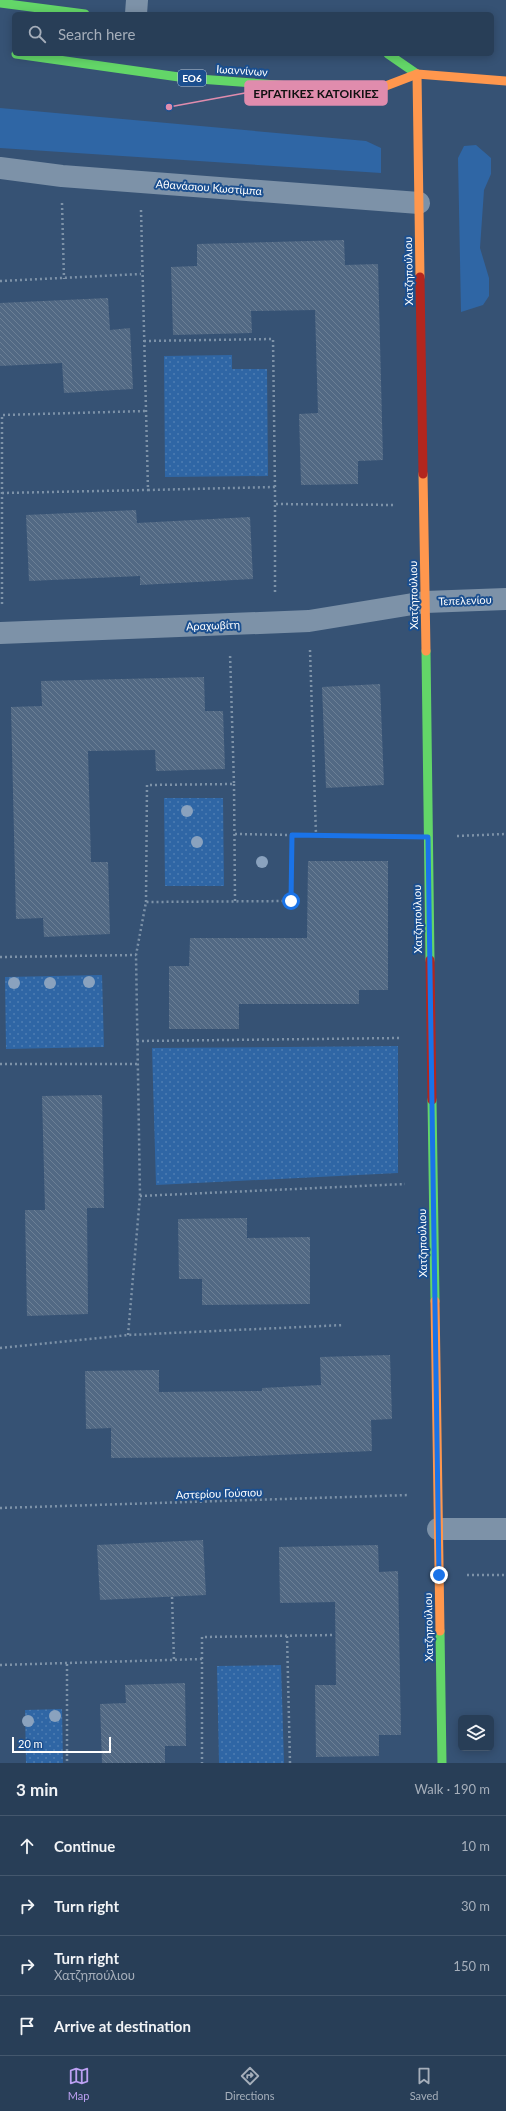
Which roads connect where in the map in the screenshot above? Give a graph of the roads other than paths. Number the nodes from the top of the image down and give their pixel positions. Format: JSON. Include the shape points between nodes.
{"nodes":[{"id":1,"x":137,"y":0,"type":"edge"},
{"id":2,"x":0,"y":2,"type":"edge"},
{"id":3,"x":71,"y":12,"type":"edge"},
{"id":4,"x":136,"y":12,"type":"edge"},
{"id":5,"x":26,"y":56,"type":"edge"},
{"id":6,"x":391,"y":56,"type":"edge"},
{"id":7,"x":417,"y":74,"type":"junction"},
{"id":8,"x":506,"y":81,"type":"edge"},
{"id":9,"x":0,"y":168,"type":"edge"},
{"id":10,"x":419,"y":203,"type":"junction"},
{"id":11,"x":506,"y":599,"type":"edge"},
{"id":12,"x":425,"y":602,"type":"junction"},
{"id":13,"x":1,"y":633,"type":"edge"},
{"id":14,"x":438,"y":1530,"type":"junction"},
{"id":15,"x":506,"y":1530,"type":"edge"},
{"id":16,"x":442,"y":1763,"type":"edge"}],
"edges":[{"from":1,"to":4,"type":"street"},
{"from":2,"to":3,"type":"street"},
{"from":5,"to":7,"type":"street","name":"Ιωαννίνων","number":"ΕΟ6","via":[[186,78],[370,92]]},
{"from":6,"to":7,"type":"street"},
{"from":7,"to":8,"type":"street","name":"Ιωαννίνων","number":"ΕΟ6"},
{"from":7,"to":10,"type":"street","name":"Χατζηπούλιου"},
{"from":9,"to":10,"type":"street","name":"Αθανάσιου Κωστίμπα","via":[[62,176]]},
{"from":10,"to":12,"type":"street","name":"Χατζηπούλιου"},
{"from":11,"to":12,"type":"street","name":"Τεπελενίου"},
{"from":12,"to":13,"type":"street","name":"Αραχωβίτη","via":[[309,621]]},
{"from":12,"to":14,"type":"street","name":"Χατζηπούλιου"},
{"from":14,"to":15,"type":"street"},
{"from":14,"to":16,"type":"street","name":"Χατζηπούλιου"}]}
